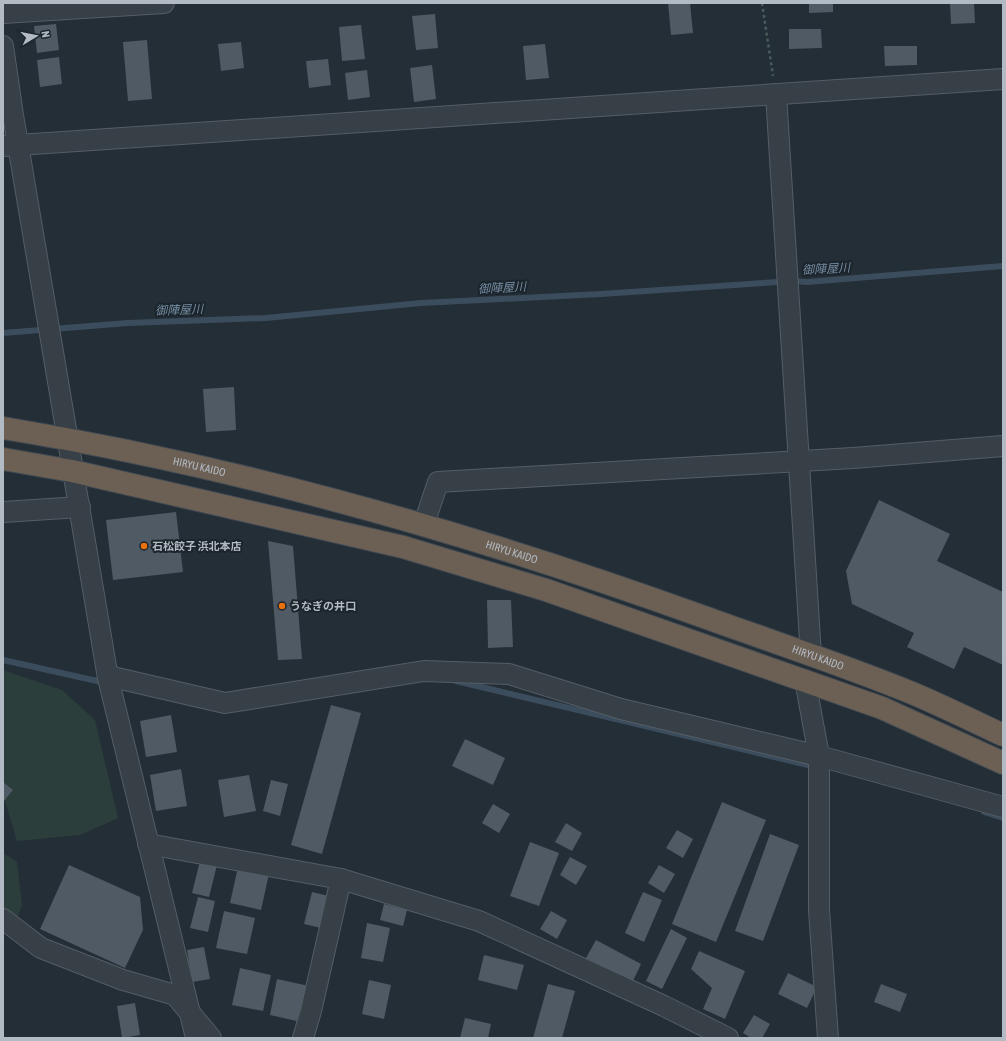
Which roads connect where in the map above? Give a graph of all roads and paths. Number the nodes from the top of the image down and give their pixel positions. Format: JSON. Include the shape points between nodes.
{"nodes":[{"id":1,"x":164,"y":3,"type":"edge"},
{"id":2,"x":762,"y":3,"type":"edge"},
{"id":3,"x":3,"y":13,"type":"edge"},
{"id":4,"x":3,"y":46,"type":"edge"},
{"id":5,"x":1003,"y":79,"type":"edge"},
{"id":6,"x":776,"y":94,"type":"junction"},
{"id":7,"x":11,"y":145,"type":"edge"},
{"id":8,"x":3,"y":428,"type":"edge"},
{"id":9,"x":68,"y":438,"type":"junction"},
{"id":10,"x":1003,"y":446,"type":"edge"},
{"id":11,"x":3,"y":459,"type":"edge"},
{"id":12,"x":799,"y":460,"type":"junction"},
{"id":13,"x":72,"y":471,"type":"junction"},
{"id":14,"x":80,"y":507,"type":"junction"},
{"id":15,"x":3,"y":512,"type":"edge"},
{"id":16,"x":424,"y":524,"type":"junction"},
{"id":17,"x":811,"y":656,"type":"junction"},
{"id":18,"x":805,"y":680,"type":"junction"},
{"id":19,"x":109,"y":682,"type":"junction"},
{"id":20,"x":1003,"y":736,"type":"edge"},
{"id":21,"x":819,"y":756,"type":"junction"},
{"id":22,"x":1003,"y":764,"type":"edge"},
{"id":23,"x":1003,"y":807,"type":"edge"},
{"id":24,"x":148,"y":844,"type":"junction"},
{"id":25,"x":341,"y":879,"type":"junction"},
{"id":26,"x":3,"y":919,"type":"edge"},
{"id":27,"x":191,"y":1015,"type":"junction"},
{"id":28,"x":196,"y":1038,"type":"edge"},
{"id":29,"x":211,"y":1038,"type":"edge"},
{"id":30,"x":303,"y":1038,"type":"edge"},
{"id":31,"x":728,"y":1038,"type":"edge"},
{"id":32,"x":828,"y":1038,"type":"edge"}],
"edges":[{"from":1,"to":3,"type":"street"},
{"from":2,"to":6,"type":"path"},
{"from":4,"to":7,"type":"street"},
{"from":5,"to":6,"type":"street"},
{"from":6,"to":7,"type":"street"},
{"from":6,"to":12,"type":"street"},
{"from":7,"to":9,"type":"street","via":[[50,328]]},
{"from":8,"to":9,"type":"highway","name":"HIRYU KAIDO"},
{"from":9,"to":13,"type":"street"},
{"from":9,"to":16,"type":"highway","name":"HIRYU KAIDO","via":[[262,482]]},
{"from":10,"to":12,"type":"street"},
{"from":11,"to":13,"type":"highway"},
{"from":12,"to":16,"type":"street","via":[[438,482]]},
{"from":12,"to":17,"type":"street"},
{"from":13,"to":14,"type":"street"},
{"from":13,"to":18,"type":"highway","via":[[403,547],[546,590]]},
{"from":14,"to":15,"type":"street"},
{"from":14,"to":19,"type":"street"},
{"from":16,"to":17,"type":"highway","name":"HIRYU KAIDO","via":[[631,591]]},
{"from":17,"to":20,"type":"highway","name":"HIRYU KAIDO","via":[[913,694]]},
{"from":18,"to":21,"type":"street"},
{"from":18,"to":22,"type":"highway","via":[[882,708]]},
{"from":19,"to":21,"type":"street","via":[[225,702],[424,671],[509,674],[621,709]]},
{"from":19,"to":24,"type":"street"},
{"from":21,"to":23,"type":"street"},
{"from":21,"to":32,"type":"street","via":[[820,910]]},
{"from":24,"to":25,"type":"street"},
{"from":24,"to":27,"type":"street"},
{"from":25,"to":30,"type":"street"},
{"from":25,"to":31,"type":"street","via":[[479,921]]},
{"from":26,"to":27,"type":"street","via":[[41,948],[124,980],[175,995]]},
{"from":27,"to":28,"type":"street"},
{"from":27,"to":29,"type":"street"}]}
